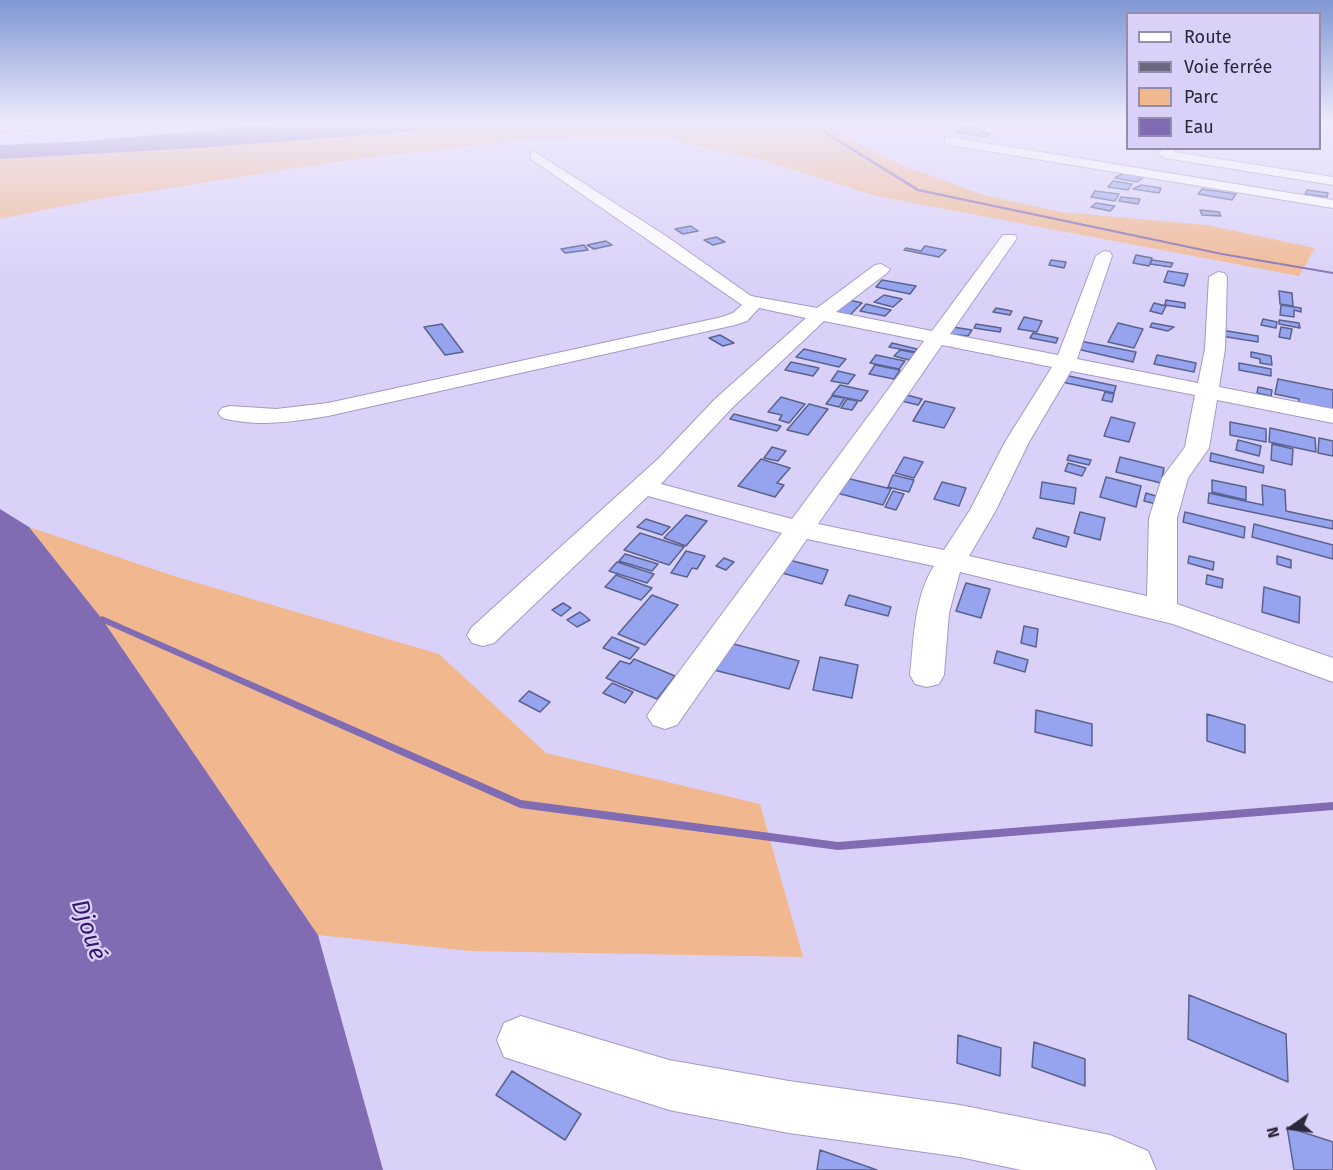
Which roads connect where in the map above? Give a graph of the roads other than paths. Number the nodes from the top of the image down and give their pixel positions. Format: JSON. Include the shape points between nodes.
{"nodes":[{"id":1,"x":566,"y":177,"type":"edge"},
{"id":2,"x":1166,"y":177,"type":"edge"},
{"id":3,"x":1306,"y":177,"type":"edge"},
{"id":4,"x":1333,"y":181,"type":"edge"},
{"id":5,"x":1333,"y":204,"type":"edge"},
{"id":6,"x":1009,"y":238,"type":"dead end"},
{"id":7,"x":1104,"y":256,"type":"dead end"},
{"id":8,"x":881,"y":269,"type":"dead end"},
{"id":9,"x":1218,"y":277,"type":"dead end"},
{"id":10,"x":756,"y":301,"type":"junction"},
{"id":11,"x":820,"y":315,"type":"junction"},
{"id":12,"x":935,"y":339,"type":"junction"},
{"id":13,"x":1066,"y":362,"type":"junction"},
{"id":14,"x":1208,"y":391,"type":"junction"},
{"id":15,"x":230,"y":412,"type":"dead end"},
{"id":16,"x":1333,"y":416,"type":"edge"},
{"id":17,"x":642,"y":487,"type":"junction"},
{"id":18,"x":798,"y":528,"type":"junction"},
{"id":19,"x":954,"y":560,"type":"junction"},
{"id":20,"x":1162,"y":610,"type":"junction"},
{"id":21,"x":483,"y":635,"type":"dead end"},
{"id":22,"x":1333,"y":670,"type":"edge"},
{"id":23,"x":927,"y":675,"type":"dead end"},
{"id":24,"x":665,"y":716,"type":"dead end"},
{"id":25,"x":521,"y":1040,"type":"dead end"},
{"id":26,"x":1129,"y":1170,"type":"edge"}],
"edges":[{"from":1,"to":10,"type":"street","via":[[745,300]]},
{"from":2,"to":5,"type":"street"},
{"from":3,"to":4,"type":"street"},
{"from":6,"to":12,"type":"street"},
{"from":7,"to":13,"type":"street"},
{"from":8,"to":11,"type":"street"},
{"from":9,"to":14,"type":"street","via":[[1215,349]]},
{"from":10,"to":11,"type":"street"},
{"from":10,"to":15,"type":"street","via":[[748,311],[728,321],[447,383],[311,411],[270,416]]},
{"from":11,"to":12,"type":"street"},
{"from":11,"to":17,"type":"street","via":[[723,404]]},
{"from":12,"to":13,"type":"street"},
{"from":12,"to":18,"type":"street"},
{"from":13,"to":14,"type":"street"},
{"from":13,"to":19,"type":"street","via":[[1017,442]]},
{"from":14,"to":16,"type":"street"},
{"from":14,"to":20,"type":"street","via":[[1197,448],[1174,478],[1163,518]]},
{"from":17,"to":18,"type":"street"},
{"from":17,"to":21,"type":"street"},
{"from":18,"to":19,"type":"street"},
{"from":18,"to":24,"type":"street"},
{"from":19,"to":20,"type":"street"},
{"from":19,"to":23,"type":"street","via":[[942,577],[933,613]]},
{"from":20,"to":22,"type":"street","via":[[1209,623]]},
{"from":25,"to":26,"type":"street","via":[[669,1085],[960,1131],[1110,1162]]}]}
